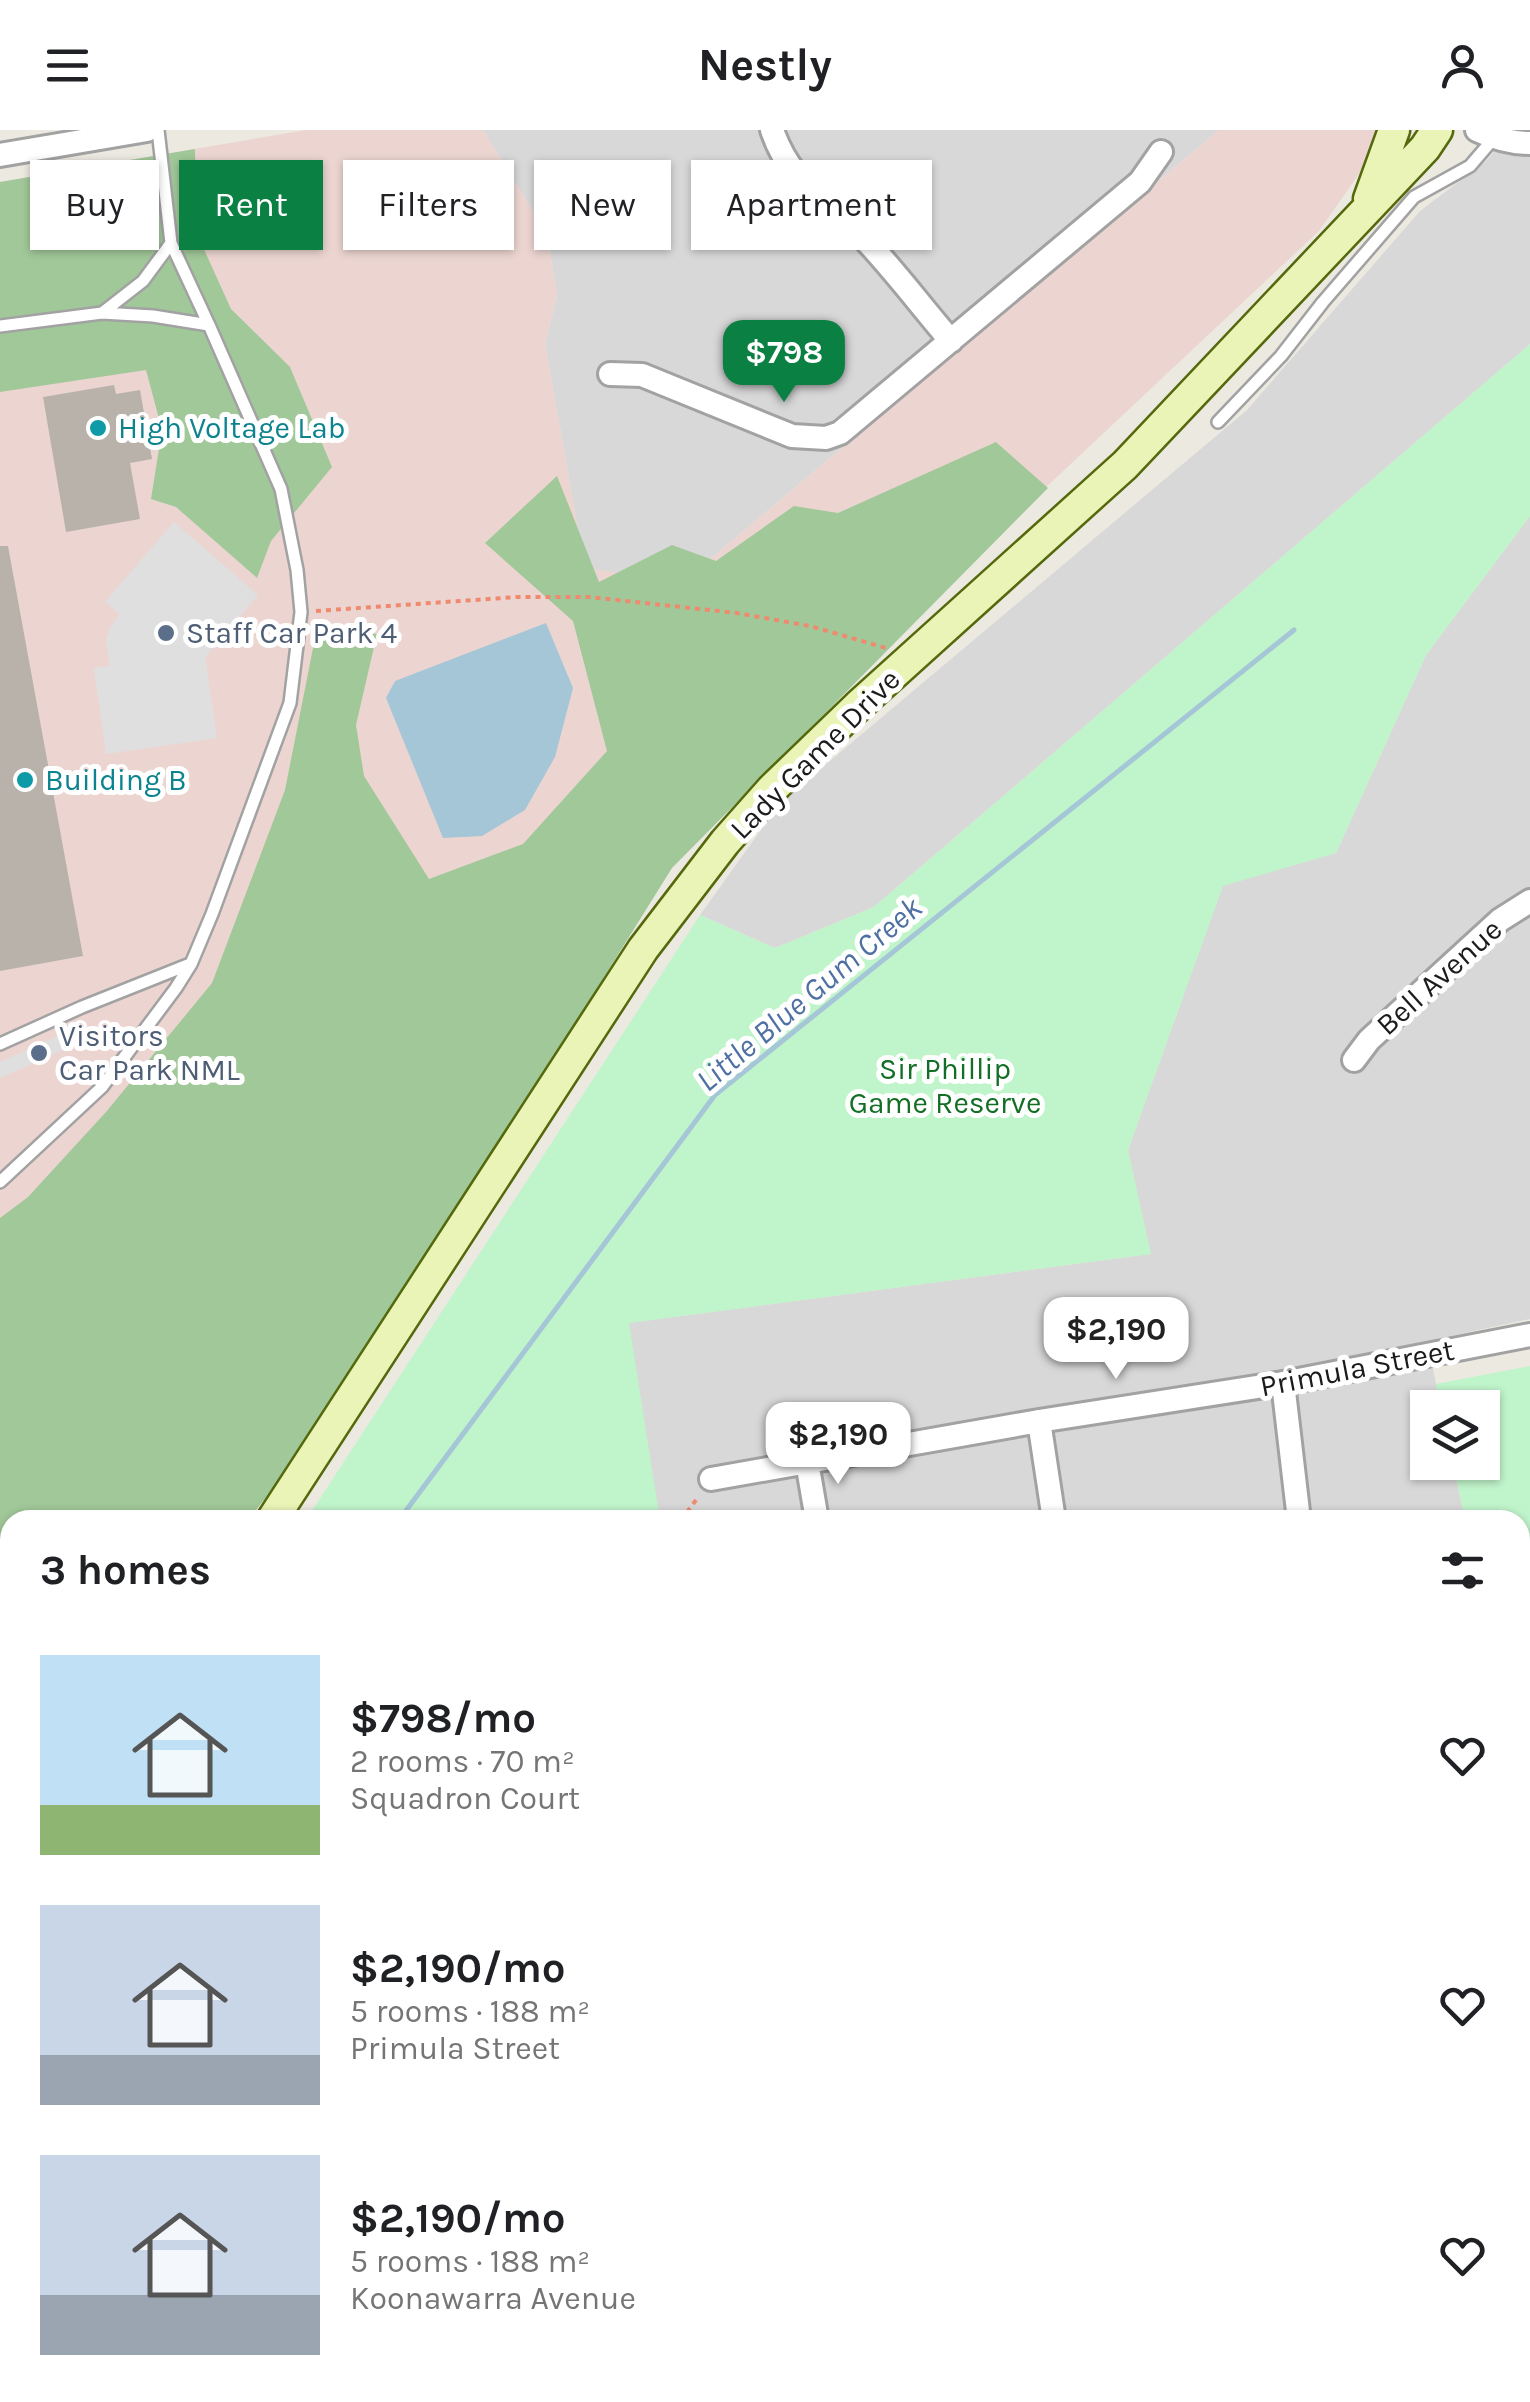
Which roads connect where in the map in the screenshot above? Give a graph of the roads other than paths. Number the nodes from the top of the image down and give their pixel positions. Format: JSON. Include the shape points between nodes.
{"nodes":[{"id":1,"x":147,"y":130,"type":"edge"},
{"id":2,"x":158,"y":130,"type":"edge"},
{"id":3,"x":772,"y":130,"type":"edge"},
{"id":4,"x":1394,"y":130,"type":"edge"},
{"id":5,"x":1436,"y":130,"type":"edge"},
{"id":6,"x":1520,"y":130,"type":"edge"},
{"id":7,"x":1486,"y":134,"type":"edge"},
{"id":8,"x":1530,"y":141,"type":"edge"},
{"id":9,"x":1162,"y":152,"type":"dead end"},
{"id":10,"x":0,"y":155,"type":"edge"},
{"id":11,"x":1364,"y":211,"type":"junction"},
{"id":12,"x":171,"y":243,"type":"junction"},
{"id":13,"x":102,"y":313,"type":"junction"},
{"id":14,"x":209,"y":325,"type":"junction"},
{"id":15,"x":0,"y":326,"type":"edge"},
{"id":16,"x":950,"y":340,"type":"junction"},
{"id":17,"x":610,"y":374,"type":"dead end"},
{"id":18,"x":1218,"y":422,"type":"dead end"},
{"id":19,"x":1530,"y":901,"type":"edge"},
{"id":20,"x":191,"y":964,"type":"junction"},
{"id":21,"x":0,"y":1044,"type":"edge"},
{"id":22,"x":1354,"y":1060,"type":"dead end"},
{"id":23,"x":0,"y":1182,"type":"edge"},
{"id":24,"x":1530,"y":1336,"type":"edge"},
{"id":25,"x":1282,"y":1383,"type":"junction"},
{"id":26,"x":1040,"y":1420,"type":"junction"},
{"id":27,"x":807,"y":1462,"type":"junction"},
{"id":28,"x":711,"y":1478,"type":"road end"},
{"id":29,"x":278,"y":1510,"type":"edge"},
{"id":30,"x":815,"y":1510,"type":"edge"},
{"id":31,"x":1053,"y":1510,"type":"edge"},
{"id":32,"x":1298,"y":1510,"type":"edge"}],
"edges":[{"from":1,"to":10,"type":"street"},
{"from":2,"to":12,"type":"lane"},
{"from":3,"to":16,"type":"street","via":[[798,180],[856,230]]},
{"from":4,"to":11,"type":"main road"},
{"from":5,"to":11,"type":"main road","name":"Lady Game Drive"},
{"from":6,"to":8,"type":"street"},
{"from":7,"to":8,"type":"street"},
{"from":7,"to":18,"type":"lane","via":[[1470,166],[1414,197]]},
{"from":9,"to":16,"type":"street","via":[[1140,182]]},
{"from":11,"to":29,"type":"main road","name":"Lady Game Drive","via":[[1124,465],[858,706],[725,842],[643,949]]},
{"from":12,"to":13,"type":"lane","via":[[143,281]]},
{"from":12,"to":14,"type":"lane"},
{"from":13,"to":14,"type":"lane"},
{"from":13,"to":15,"type":"lane"},
{"from":14,"to":20,"type":"lane","via":[[280,489],[302,612],[290,703]]},
{"from":16,"to":17,"type":"street","via":[[826,438],[792,436],[642,375]]},
{"from":19,"to":22,"type":"street","name":"Bell Avenue","via":[[1500,920]]},
{"from":20,"to":21,"type":"lane"},
{"from":20,"to":23,"type":"lane","via":[[102,1086]]},
{"from":24,"to":25,"type":"street","name":"Primula Street"},
{"from":25,"to":26,"type":"street","name":"Primula Street"},
{"from":25,"to":32,"type":"street"},
{"from":26,"to":27,"type":"street","name":"Primula Street"},
{"from":26,"to":31,"type":"street"},
{"from":27,"to":28,"type":"street","name":"Primula Street"},
{"from":27,"to":30,"type":"street"}]}
